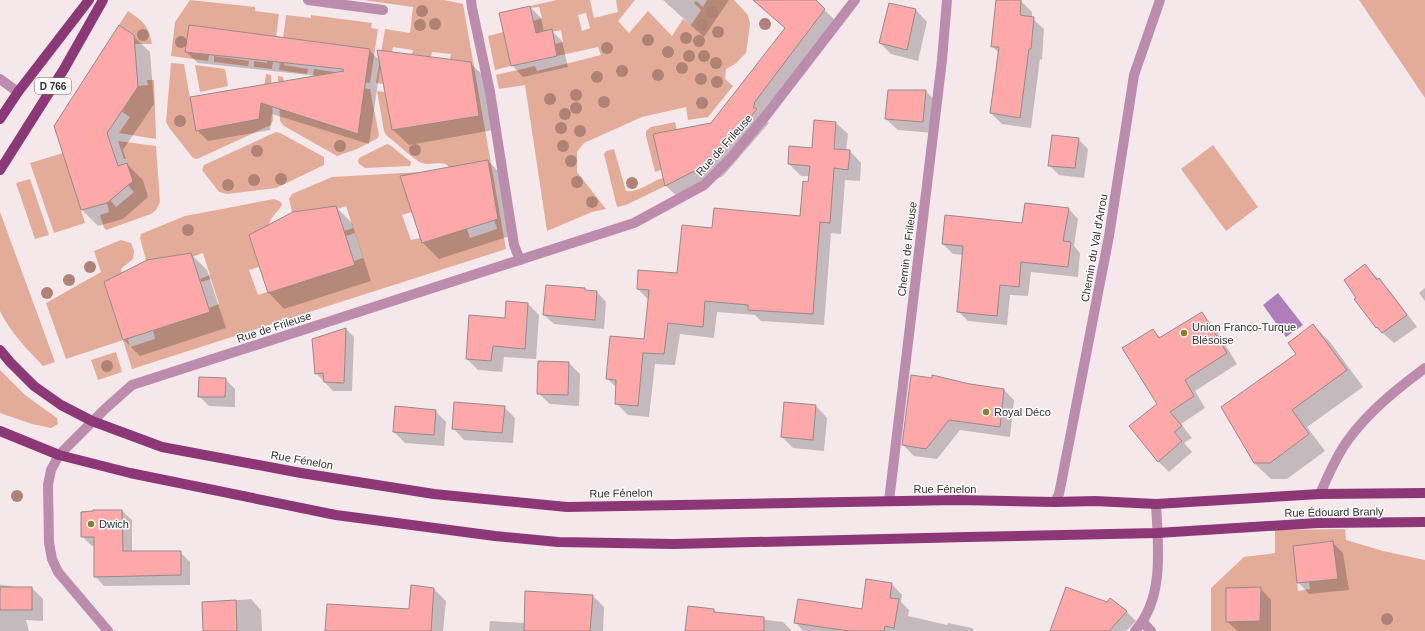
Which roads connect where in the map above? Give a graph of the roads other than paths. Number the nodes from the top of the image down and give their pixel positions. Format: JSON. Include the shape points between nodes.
{"nodes":[{"id":1,"x":89,"y":0,"type":"edge"},
{"id":2,"x":103,"y":0,"type":"edge"},
{"id":3,"x":308,"y":0,"type":"edge"},
{"id":4,"x":471,"y":0,"type":"edge"},
{"id":5,"x":855,"y":0,"type":"edge"},
{"id":6,"x":947,"y":0,"type":"edge"},
{"id":7,"x":1160,"y":0,"type":"edge"},
{"id":8,"x":383,"y":10,"type":"dead end"},
{"id":9,"x":0,"y":79,"type":"edge"},
{"id":10,"x":18,"y":92,"type":"junction"},
{"id":11,"x":0,"y":119,"type":"edge"},
{"id":12,"x":0,"y":170,"type":"edge"},
{"id":13,"x":520,"y":260,"type":"junction"},
{"id":14,"x":0,"y":350,"type":"edge"},
{"id":15,"x":1425,"y":368,"type":"edge"},
{"id":16,"x":92,"y":421,"type":"junction"},
{"id":17,"x":0,"y":431,"type":"edge"},
{"id":18,"x":59,"y":454,"type":"junction"},
{"id":19,"x":1425,"y":493,"type":"edge"},
{"id":20,"x":1320,"y":494,"type":"junction"},
{"id":21,"x":1277,"y":496,"type":"joint"},
{"id":22,"x":889,"y":501,"type":"junction"},
{"id":23,"x":1055,"y":502,"type":"junction"},
{"id":24,"x":1156,"y":504,"type":"junction"},
{"id":25,"x":1425,"y":522,"type":"edge"},
{"id":26,"x":1157,"y":533,"type":"junction"},
{"id":27,"x":1144,"y":622,"type":"junction"},
{"id":28,"x":108,"y":631,"type":"edge"},
{"id":29,"x":1135,"y":631,"type":"edge"},
{"id":30,"x":1151,"y":631,"type":"edge"}],
"edges":[{"from":1,"to":10,"type":"main road","number":"D 766"},
{"from":2,"to":12,"type":"main road","number":"D 766","via":[[64,69]]},
{"from":3,"to":8,"type":"street"},
{"from":4,"to":13,"type":"street","via":[[490,92],[514,245]]},
{"from":5,"to":13,"type":"street","name":"Rue de Frileuse","via":[[768,113],[704,186],[634,223]]},
{"from":6,"to":22,"type":"street","name":"Chemin de Frileuse"},
{"from":7,"to":23,"type":"street","name":"Chemin du Val d'Arrou","via":[[1134,75],[1109,236],[1062,484]]},
{"from":9,"to":10,"type":"street"},
{"from":10,"to":11,"type":"main road","number":"D 766"},
{"from":13,"to":16,"type":"street","name":"Rue de Frileuse","via":[[132,385]]},
{"from":14,"to":16,"type":"main road","name":"Rue Fénelon","via":[[34,386],[61,405]]},
{"from":15,"to":20,"type":"street","via":[[1382,402],[1348,440]]},
{"from":16,"to":18,"type":"street","name":"Rue de Frileuse"},
{"from":16,"to":22,"type":"main road","name":"Rue Fénelon","via":[[162,447],[434,494],[567,507]]},
{"from":17,"to":18,"type":"main road"},
{"from":18,"to":26,"type":"main road","via":[[130,473],[336,515],[558,542],[674,544]]},
{"from":18,"to":28,"type":"street","via":[[51,470],[48,486],[49,543],[52,559],[58,572]]},
{"from":19,"to":20,"type":"main road","name":"Rue Édouard Branly"},
{"from":20,"to":21,"type":"main road","name":"Rue Édouard Branly"},
{"from":21,"to":24,"type":"main road","name":"Rue Fénelon"},
{"from":22,"to":23,"type":"main road","name":"Rue Fénelon"},
{"from":23,"to":24,"type":"main road","name":"Rue Fénelon"},
{"from":24,"to":26,"type":"street"},
{"from":25,"to":26,"type":"main road","name":"Rue Édouard Branly","via":[[1318,523]]},
{"from":26,"to":27,"type":"street","via":[[1157,576]]},
{"from":27,"to":29,"type":"street"},
{"from":27,"to":30,"type":"street"}]}
